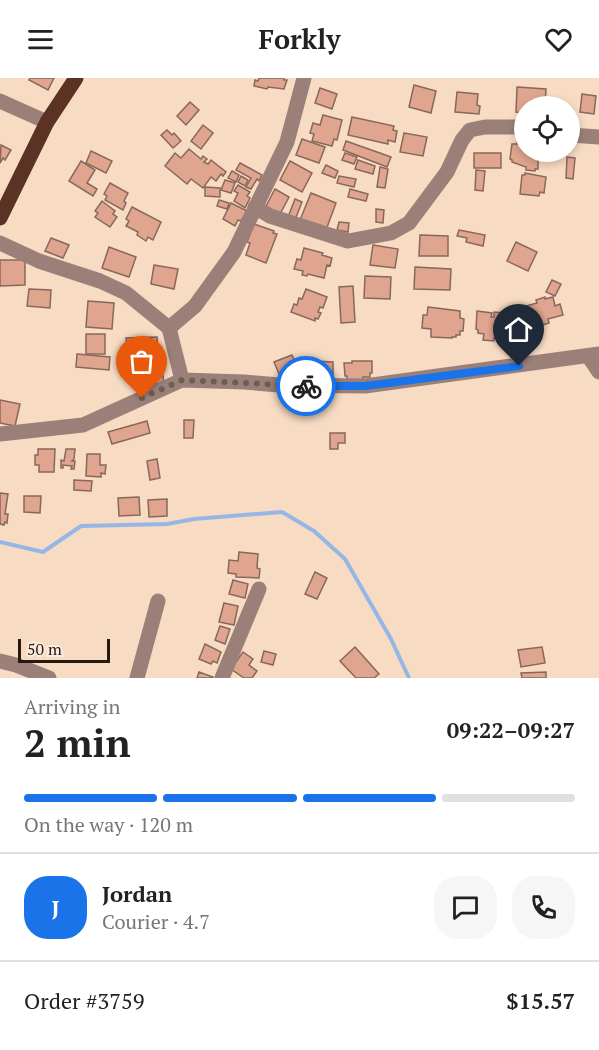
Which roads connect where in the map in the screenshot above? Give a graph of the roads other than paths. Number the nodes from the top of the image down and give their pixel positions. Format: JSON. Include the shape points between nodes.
{"nodes":[{"id":1,"x":76,"y":78,"type":"edge"},
{"id":2,"x":304,"y":78,"type":"edge"},
{"id":3,"x":0,"y":101,"type":"edge"},
{"id":4,"x":47,"y":122,"type":"junction"},
{"id":5,"x":514,"y":128,"type":"edge"},
{"id":6,"x":580,"y":136,"type":"edge"},
{"id":7,"x":599,"y":137,"type":"edge"},
{"id":8,"x":255,"y":207,"type":"junction"},
{"id":9,"x":0,"y":218,"type":"edge"},
{"id":10,"x":0,"y":243,"type":"edge"},
{"id":11,"x":169,"y":328,"type":"junction"},
{"id":12,"x":594,"y":356,"type":"edge"},
{"id":13,"x":599,"y":372,"type":"edge"},
{"id":14,"x":182,"y":380,"type":"junction"},
{"id":15,"x":0,"y":434,"type":"edge"},
{"id":16,"x":259,"y":589,"type":"dead end"},
{"id":17,"x":158,"y":601,"type":"dead end"},
{"id":18,"x":0,"y":662,"type":"edge"},
{"id":19,"x":49,"y":678,"type":"edge"},
{"id":20,"x":137,"y":678,"type":"edge"},
{"id":21,"x":222,"y":678,"type":"edge"}],
"edges":[{"from":1,"to":4,"type":"main road"},
{"from":2,"to":8,"type":"street","via":[[287,142]]},
{"from":3,"to":4,"type":"street"},
{"from":4,"to":9,"type":"main road"},
{"from":5,"to":8,"type":"street","via":[[470,130],[447,172],[409,223],[391,233],[348,241],[270,216]]},
{"from":6,"to":7,"type":"street"},
{"from":8,"to":11,"type":"street","via":[[234,252],[195,306]]},
{"from":10,"to":11,"type":"street","via":[[126,293]]},
{"from":11,"to":14,"type":"street"},
{"from":12,"to":13,"type":"street"},
{"from":12,"to":14,"type":"street","via":[[365,386]]},
{"from":14,"to":15,"type":"street","via":[[83,425]]},
{"from":16,"to":21,"type":"street"},
{"from":17,"to":20,"type":"street"},
{"from":18,"to":19,"type":"street"}]}
